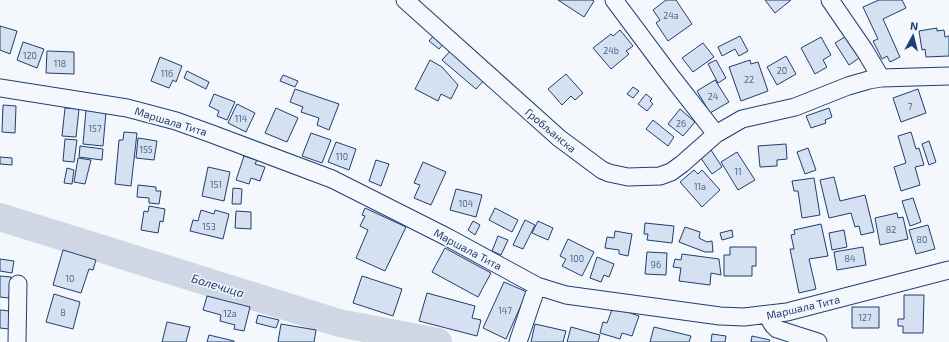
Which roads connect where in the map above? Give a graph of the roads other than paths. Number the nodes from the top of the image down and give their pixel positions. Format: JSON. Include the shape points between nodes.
{"nodes":[{"id":1,"x":405,"y":0,"type":"edge"},
{"id":2,"x":614,"y":0,"type":"edge"},
{"id":3,"x":830,"y":0,"type":"edge"},
{"id":4,"x":949,"y":76,"type":"edge"},
{"id":5,"x":881,"y":78,"type":"junction"},
{"id":6,"x":0,"y":88,"type":"edge"},
{"id":7,"x":716,"y":134,"type":"junction"},
{"id":8,"x":949,"y":270,"type":"edge"},
{"id":9,"x":18,"y":284,"type":"dead end"},
{"id":10,"x":537,"y":286,"type":"junction"},
{"id":11,"x":768,"y":316,"type":"junction"},
{"id":12,"x":17,"y":342,"type":"edge"},
{"id":13,"x":518,"y":342,"type":"edge"},
{"id":14,"x":818,"y":342,"type":"edge"}],
"edges":[{"from":1,"to":7,"type":"street","name":"Гробљанска","via":[[559,138],[609,173],[628,177],[666,174],[682,164]]},
{"from":2,"to":7,"type":"street"},
{"from":3,"to":5,"type":"street"},
{"from":4,"to":5,"type":"street","name":"Гробљанска"},
{"from":5,"to":7,"type":"street","name":"Гробљанска","via":[[848,86],[795,107],[742,119]]},
{"from":6,"to":10,"type":"street","name":"Маршала Тита","via":[[146,112],[275,157],[332,179]]},
{"from":8,"to":11,"type":"street","name":"Маршала Тита"},
{"from":9,"to":12,"type":"street"},
{"from":10,"to":11,"type":"street","name":"Маршала Тита","via":[[578,297],[720,316]]},
{"from":10,"to":13,"type":"street"},
{"from":11,"to":14,"type":"street","via":[[778,330]]}]}
